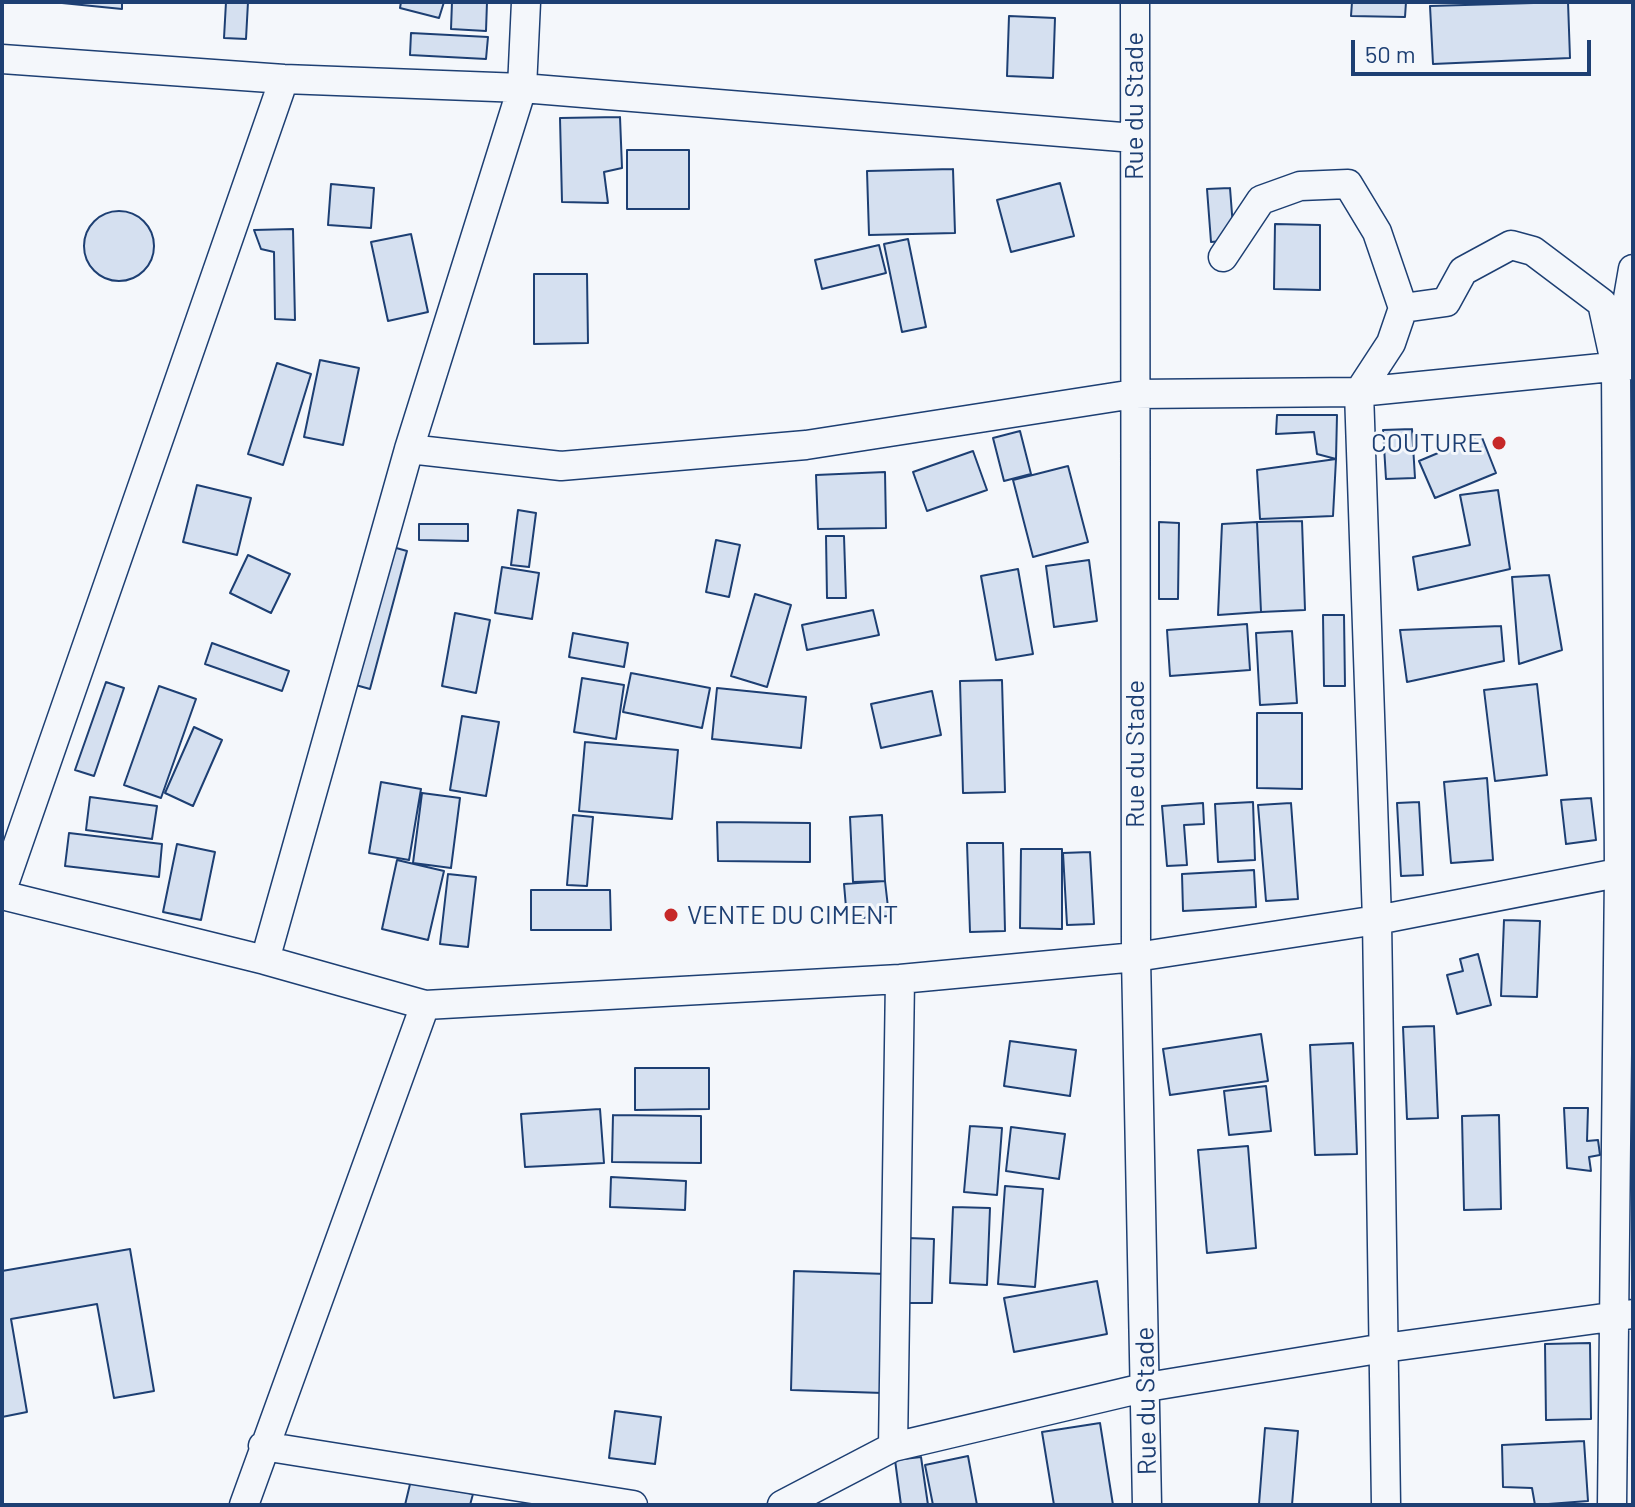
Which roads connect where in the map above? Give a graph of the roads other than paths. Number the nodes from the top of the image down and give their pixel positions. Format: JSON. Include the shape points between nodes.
{"nodes":[{"id":1,"x":526,"y":2,"type":"edge"},
{"id":2,"x":1135,"y":2,"type":"edge"},
{"id":3,"x":2,"y":59,"type":"edge"},
{"id":4,"x":284,"y":79,"type":"junction"},
{"id":5,"x":522,"y":88,"type":"junction"},
{"id":6,"x":1134,"y":138,"type":"junction"},
{"id":7,"x":1223,"y":257,"type":"dead end"},
{"id":8,"x":1633,"y":269,"type":"edge"},
{"id":9,"x":1403,"y":308,"type":"junction"},
{"id":10,"x":1624,"y":366,"type":"edge"},
{"id":11,"x":1359,"y":392,"type":"junction"},
{"id":12,"x":1134,"y":394,"type":"junction"},
{"id":13,"x":409,"y":449,"type":"junction"},
{"id":14,"x":1626,"y":872,"type":"edge"},
{"id":15,"x":2,"y":893,"type":"edge"},
{"id":16,"x":1377,"y":920,"type":"junction"},
{"id":17,"x":1136,"y":957,"type":"junction"},
{"id":18,"x":265,"y":960,"type":"junction"},
{"id":19,"x":900,"y":979,"type":"junction"},
{"id":20,"x":425,"y":1005,"type":"junction"},
{"id":21,"x":1622,"y":1315,"type":"edge"},
{"id":22,"x":1384,"y":1348,"type":"junction"},
{"id":23,"x":1147,"y":1387,"type":"junction"},
{"id":24,"x":263,"y":1446,"type":"junction"},
{"id":25,"x":893,"y":1447,"type":"junction"},
{"id":26,"x":244,"y":1505,"type":"edge"},
{"id":27,"x":633,"y":1505,"type":"edge"},
{"id":28,"x":782,"y":1505,"type":"edge"},
{"id":29,"x":1147,"y":1505,"type":"edge"},
{"id":30,"x":1386,"y":1505,"type":"edge"},
{"id":31,"x":1612,"y":1505,"type":"edge"}],
"edges":[{"from":1,"to":5,"type":"street"},
{"from":2,"to":6,"type":"street","name":"Rue du Stade"},
{"from":3,"to":4,"type":"street"},
{"from":4,"to":5,"type":"street"},
{"from":4,"to":15,"type":"street"},
{"from":5,"to":6,"type":"street"},
{"from":5,"to":13,"type":"street"},
{"from":6,"to":12,"type":"street","name":"Rue du Stade"},
{"from":7,"to":9,"type":"street","via":[[1261,200],[1300,186],[1348,184],[1377,232]]},
{"from":8,"to":10,"type":"street"},
{"from":9,"to":10,"type":"street","via":[[1446,302],[1463,271],[1511,245],[1533,251],[1602,303]]},
{"from":9,"to":11,"type":"street","via":[[1391,343]]},
{"from":10,"to":11,"type":"street"},
{"from":10,"to":14,"type":"street"},
{"from":11,"to":12,"type":"street"},
{"from":11,"to":16,"type":"street"},
{"from":12,"to":13,"type":"street","via":[[806,445],[561,466]]},
{"from":12,"to":17,"type":"street","name":"Rue du Stade"},
{"from":13,"to":18,"type":"street"},
{"from":14,"to":16,"type":"street"},
{"from":14,"to":21,"type":"street"},
{"from":15,"to":18,"type":"street"},
{"from":16,"to":17,"type":"street"},
{"from":16,"to":22,"type":"street"},
{"from":17,"to":19,"type":"street"},
{"from":17,"to":23,"type":"street","name":"Rue du Stade"},
{"from":18,"to":20,"type":"street"},
{"from":19,"to":20,"type":"street"},
{"from":19,"to":25,"type":"street"},
{"from":20,"to":24,"type":"street"},
{"from":21,"to":22,"type":"street"},
{"from":21,"to":31,"type":"street"},
{"from":22,"to":23,"type":"street"},
{"from":22,"to":30,"type":"street"},
{"from":23,"to":25,"type":"street"},
{"from":23,"to":29,"type":"street","name":"Rue du Stade"},
{"from":24,"to":26,"type":"street"},
{"from":24,"to":27,"type":"street"},
{"from":25,"to":28,"type":"street"}]}
